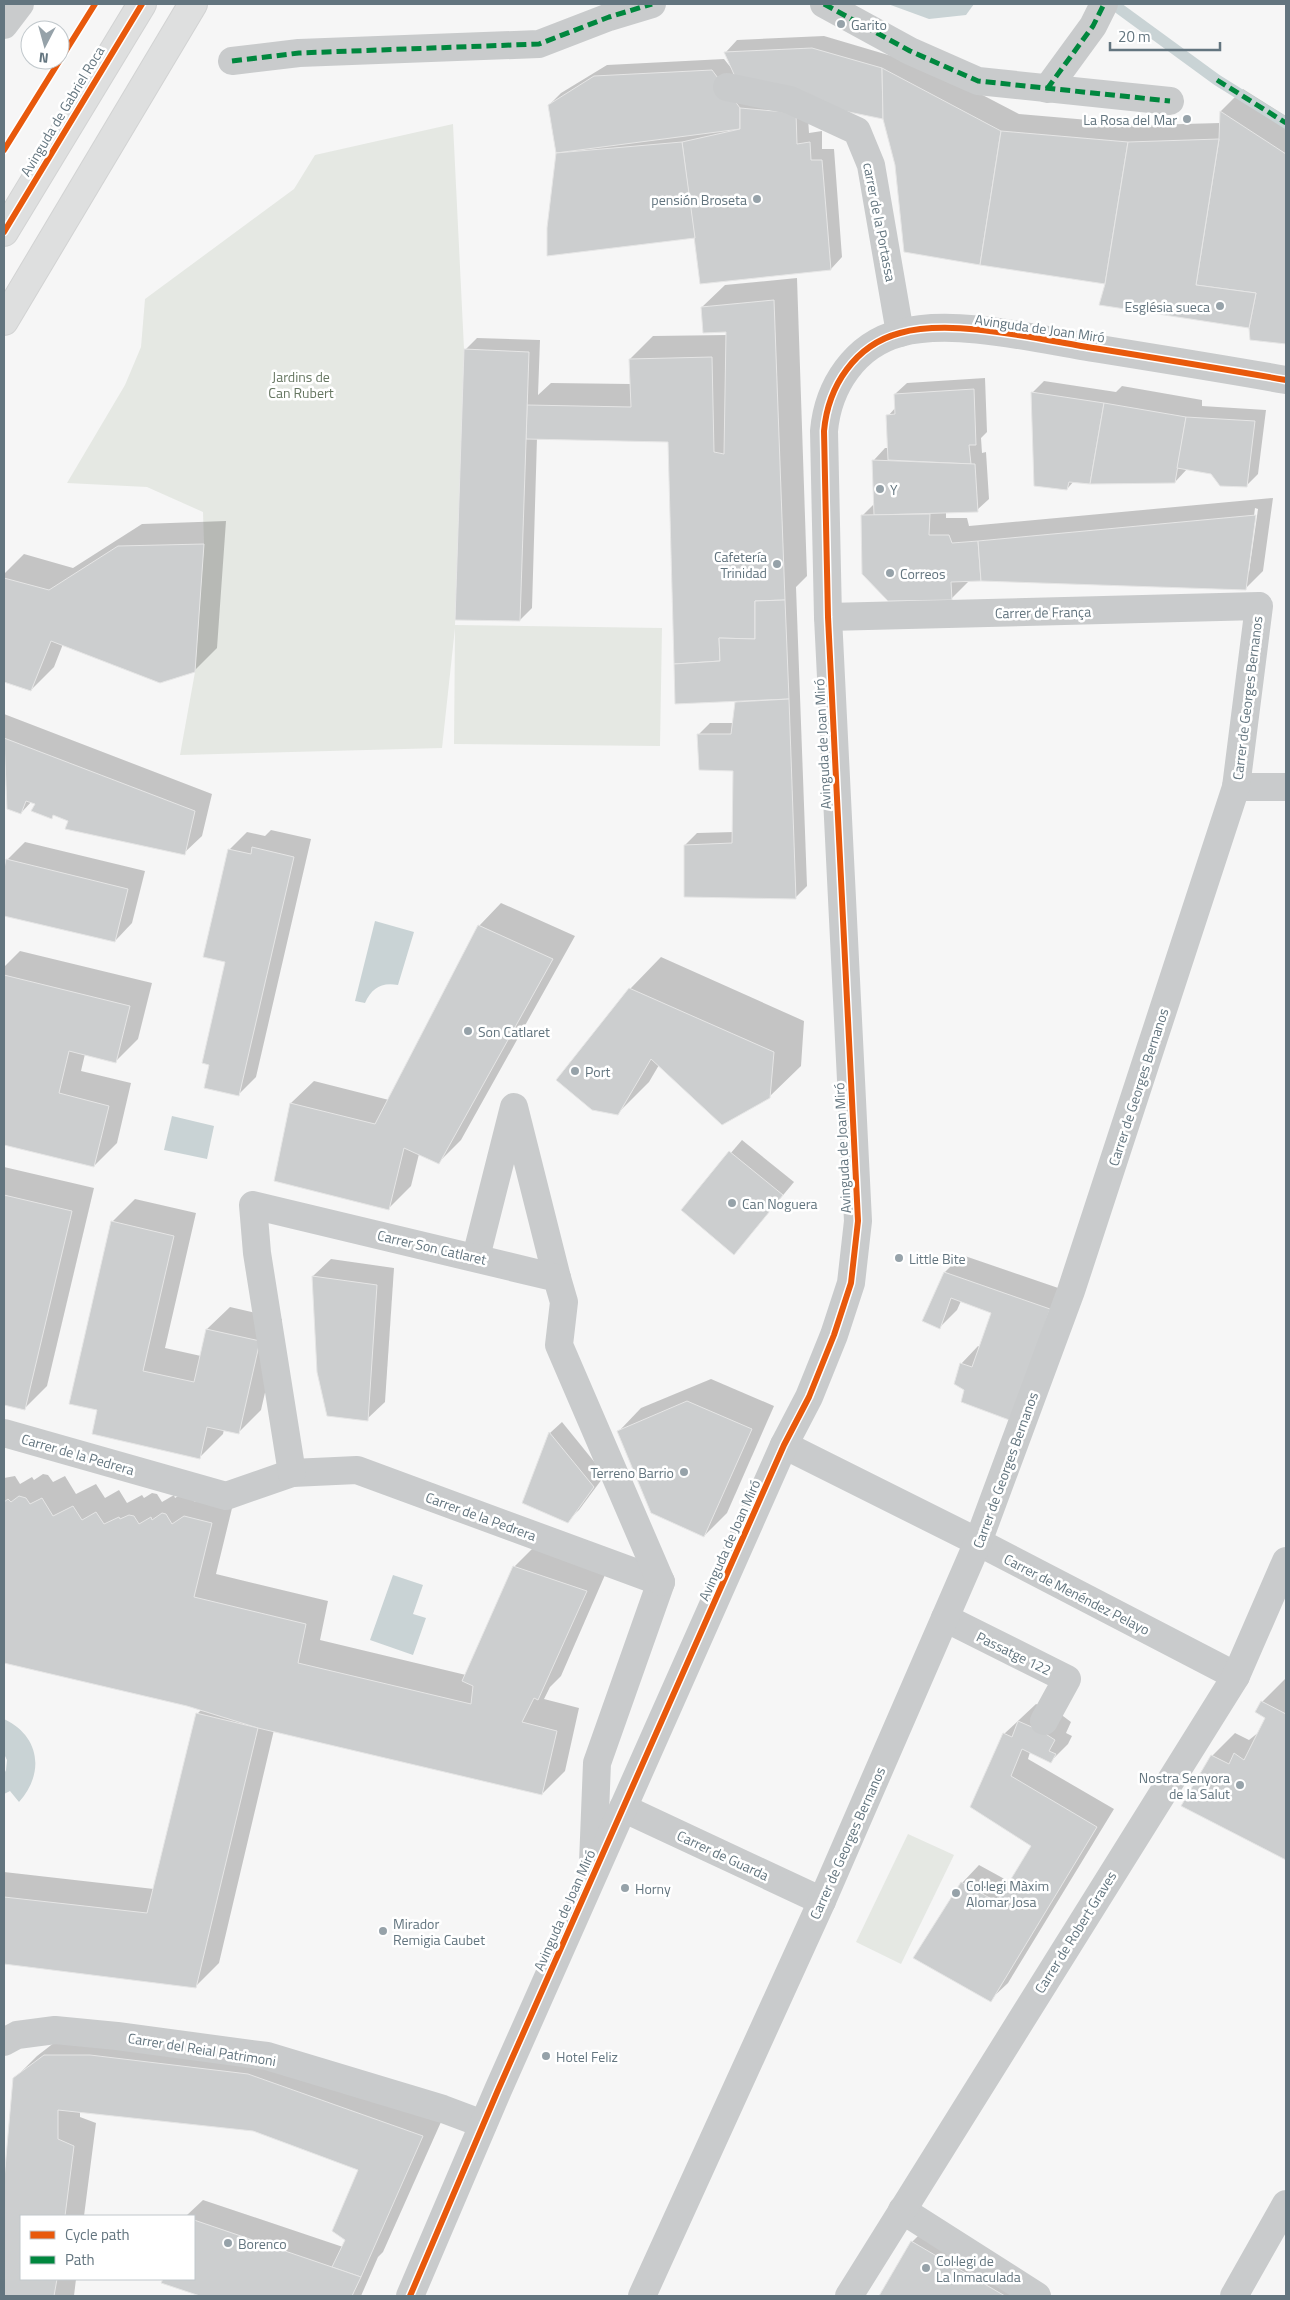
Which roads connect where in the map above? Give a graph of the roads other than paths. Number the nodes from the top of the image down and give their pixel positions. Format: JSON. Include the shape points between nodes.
{"nodes":[{"id":1,"x":20,"y":4,"type":"edge"},
{"id":2,"x":142,"y":4,"type":"edge"},
{"id":3,"x":193,"y":4,"type":"edge"},
{"id":4,"x":652,"y":4,"type":"edge"},
{"id":5,"x":824,"y":4,"type":"edge"},
{"id":6,"x":1104,"y":4,"type":"edge"},
{"id":7,"x":4,"y":25,"type":"edge"},
{"id":8,"x":232,"y":61,"type":"dead end"},
{"id":9,"x":727,"y":87,"type":"dead end"},
{"id":10,"x":1047,"y":89,"type":"junction"},
{"id":11,"x":1170,"y":101,"type":"dead end"},
{"id":12,"x":4,"y":232,"type":"edge"},
{"id":13,"x":4,"y":321,"type":"edge"},
{"id":14,"x":900,"y":333,"type":"junction"},
{"id":15,"x":1286,"y":380,"type":"edge"},
{"id":16,"x":1258,"y":606,"type":"joint"},
{"id":17,"x":828,"y":617,"type":"junction"},
{"id":18,"x":1236,"y":787,"type":"junction"},
{"id":19,"x":1286,"y":787,"type":"edge"},
{"id":20,"x":476,"y":1258,"type":"junction"},
{"id":21,"x":557,"y":1278,"type":"junction"},
{"id":22,"x":4,"y":1433,"type":"edge"},
{"id":23,"x":784,"y":1445,"type":"junction"},
{"id":24,"x":292,"y":1473,"type":"junction"},
{"id":25,"x":978,"y":1542,"type":"junction"},
{"id":26,"x":1286,"y":1561,"type":"edge"},
{"id":27,"x":661,"y":1582,"type":"junction"},
{"id":28,"x":945,"y":1618,"type":"junction"},
{"id":29,"x":1236,"y":1676,"type":"junction"},
{"id":30,"x":1044,"y":1721,"type":"dead end"},
{"id":31,"x":624,"y":1808,"type":"junction"},
{"id":32,"x":592,"y":1877,"type":"junction"},
{"id":33,"x":822,"y":1901,"type":"junction"},
{"id":34,"x":4,"y":2042,"type":"edge"},
{"id":35,"x":483,"y":2124,"type":"junction"},
{"id":36,"x":1286,"y":2204,"type":"edge"},
{"id":37,"x":902,"y":2210,"type":"junction"},
{"id":38,"x":410,"y":2296,"type":"edge"},
{"id":39,"x":642,"y":2296,"type":"edge"},
{"id":40,"x":849,"y":2296,"type":"edge"},
{"id":41,"x":1037,"y":2296,"type":"edge"},
{"id":42,"x":1234,"y":2296,"type":"edge"}],
"edges":[{"from":1,"to":7,"type":"street"},
{"from":2,"to":12,"type":"highway","name":"Avinguda de Gabriel Roca"},
{"from":3,"to":13,"type":"highway"},
{"from":4,"to":8,"type":"street","via":[[539,44],[299,53]]},
{"from":5,"to":10,"type":"street","via":[[910,51],[978,81]]},
{"from":6,"to":10,"type":"street","via":[[1093,26]]},
{"from":9,"to":14,"type":"street","name":"carrer de la Portassa","via":[[790,100],[857,130],[872,165]]},
{"from":10,"to":11,"type":"street"},
{"from":14,"to":15,"type":"street","name":"Avinguda de Joan Miró","via":[[942,328],[992,331]]},
{"from":14,"to":17,"type":"street","name":"Avinguda de Joan Miró","via":[[870,346],[851,364],[838,380],[826,414]]},
{"from":16,"to":17,"type":"street","name":"Carrer de França"},
{"from":16,"to":18,"type":"street","name":"Carrer de Georges Bernanos"},
{"from":17,"to":23,"type":"street","name":"Avinguda de Joan Miró","via":[[858,1221],[851,1283],[834,1336],[809,1397]]},
{"from":18,"to":19,"type":"street"},
{"from":18,"to":25,"type":"street","name":"Carrer de Georges Bernanos","via":[[1071,1291]]},
{"from":20,"to":21,"type":"street","name":"Carrer Son Catlaret"},
{"from":20,"to":21,"type":"street","via":[[514,1107]]},
{"from":20,"to":24,"type":"street","name":"Carrer Son Catlaret","via":[[254,1205],[257,1253]]},
{"from":21,"to":27,"type":"street","via":[[564,1302],[558,1344]]},
{"from":22,"to":24,"type":"street","name":"Carrer de la Pedrera","via":[[226,1496]]},
{"from":23,"to":25,"type":"street","name":"Carrer de Menéndez Pelayo"},
{"from":23,"to":31,"type":"street","name":"Avinguda de Joan Miró"},
{"from":24,"to":27,"type":"street","name":"Carrer de la Pedrera","via":[[357,1470]]},
{"from":25,"to":28,"type":"street","name":"Carrer de Georges Bernanos"},
{"from":25,"to":29,"type":"street","name":"Carrer de Menéndez Pelayo"},
{"from":26,"to":29,"type":"street","name":"Carrer de Robert Graves"},
{"from":27,"to":32,"type":"street","via":[[597,1764]]},
{"from":28,"to":30,"type":"street","name":"Passatge 122","via":[[1067,1679]]},
{"from":28,"to":33,"type":"street","name":"Carrer de Georges Bernanos"},
{"from":29,"to":37,"type":"street","name":"Carrer de Robert Graves"},
{"from":31,"to":32,"type":"street","name":"Avinguda de Joan Miró"},
{"from":31,"to":33,"type":"street","name":"Carrer de Guarda"},
{"from":32,"to":35,"type":"street","name":"Avinguda de Joan Miró"},
{"from":33,"to":39,"type":"street","name":"Carrer de Georges Bernanos"},
{"from":34,"to":35,"type":"street","name":"Carrer del Reial Patrimoni","via":[[17,2035],[54,2030],[267,2056]]},
{"from":35,"to":38,"type":"street","name":"Avinguda de Joan Miró"},
{"from":36,"to":42,"type":"street"},
{"from":37,"to":40,"type":"street","name":"Carrer de Robert Graves"},
{"from":37,"to":41,"type":"street"}]}
